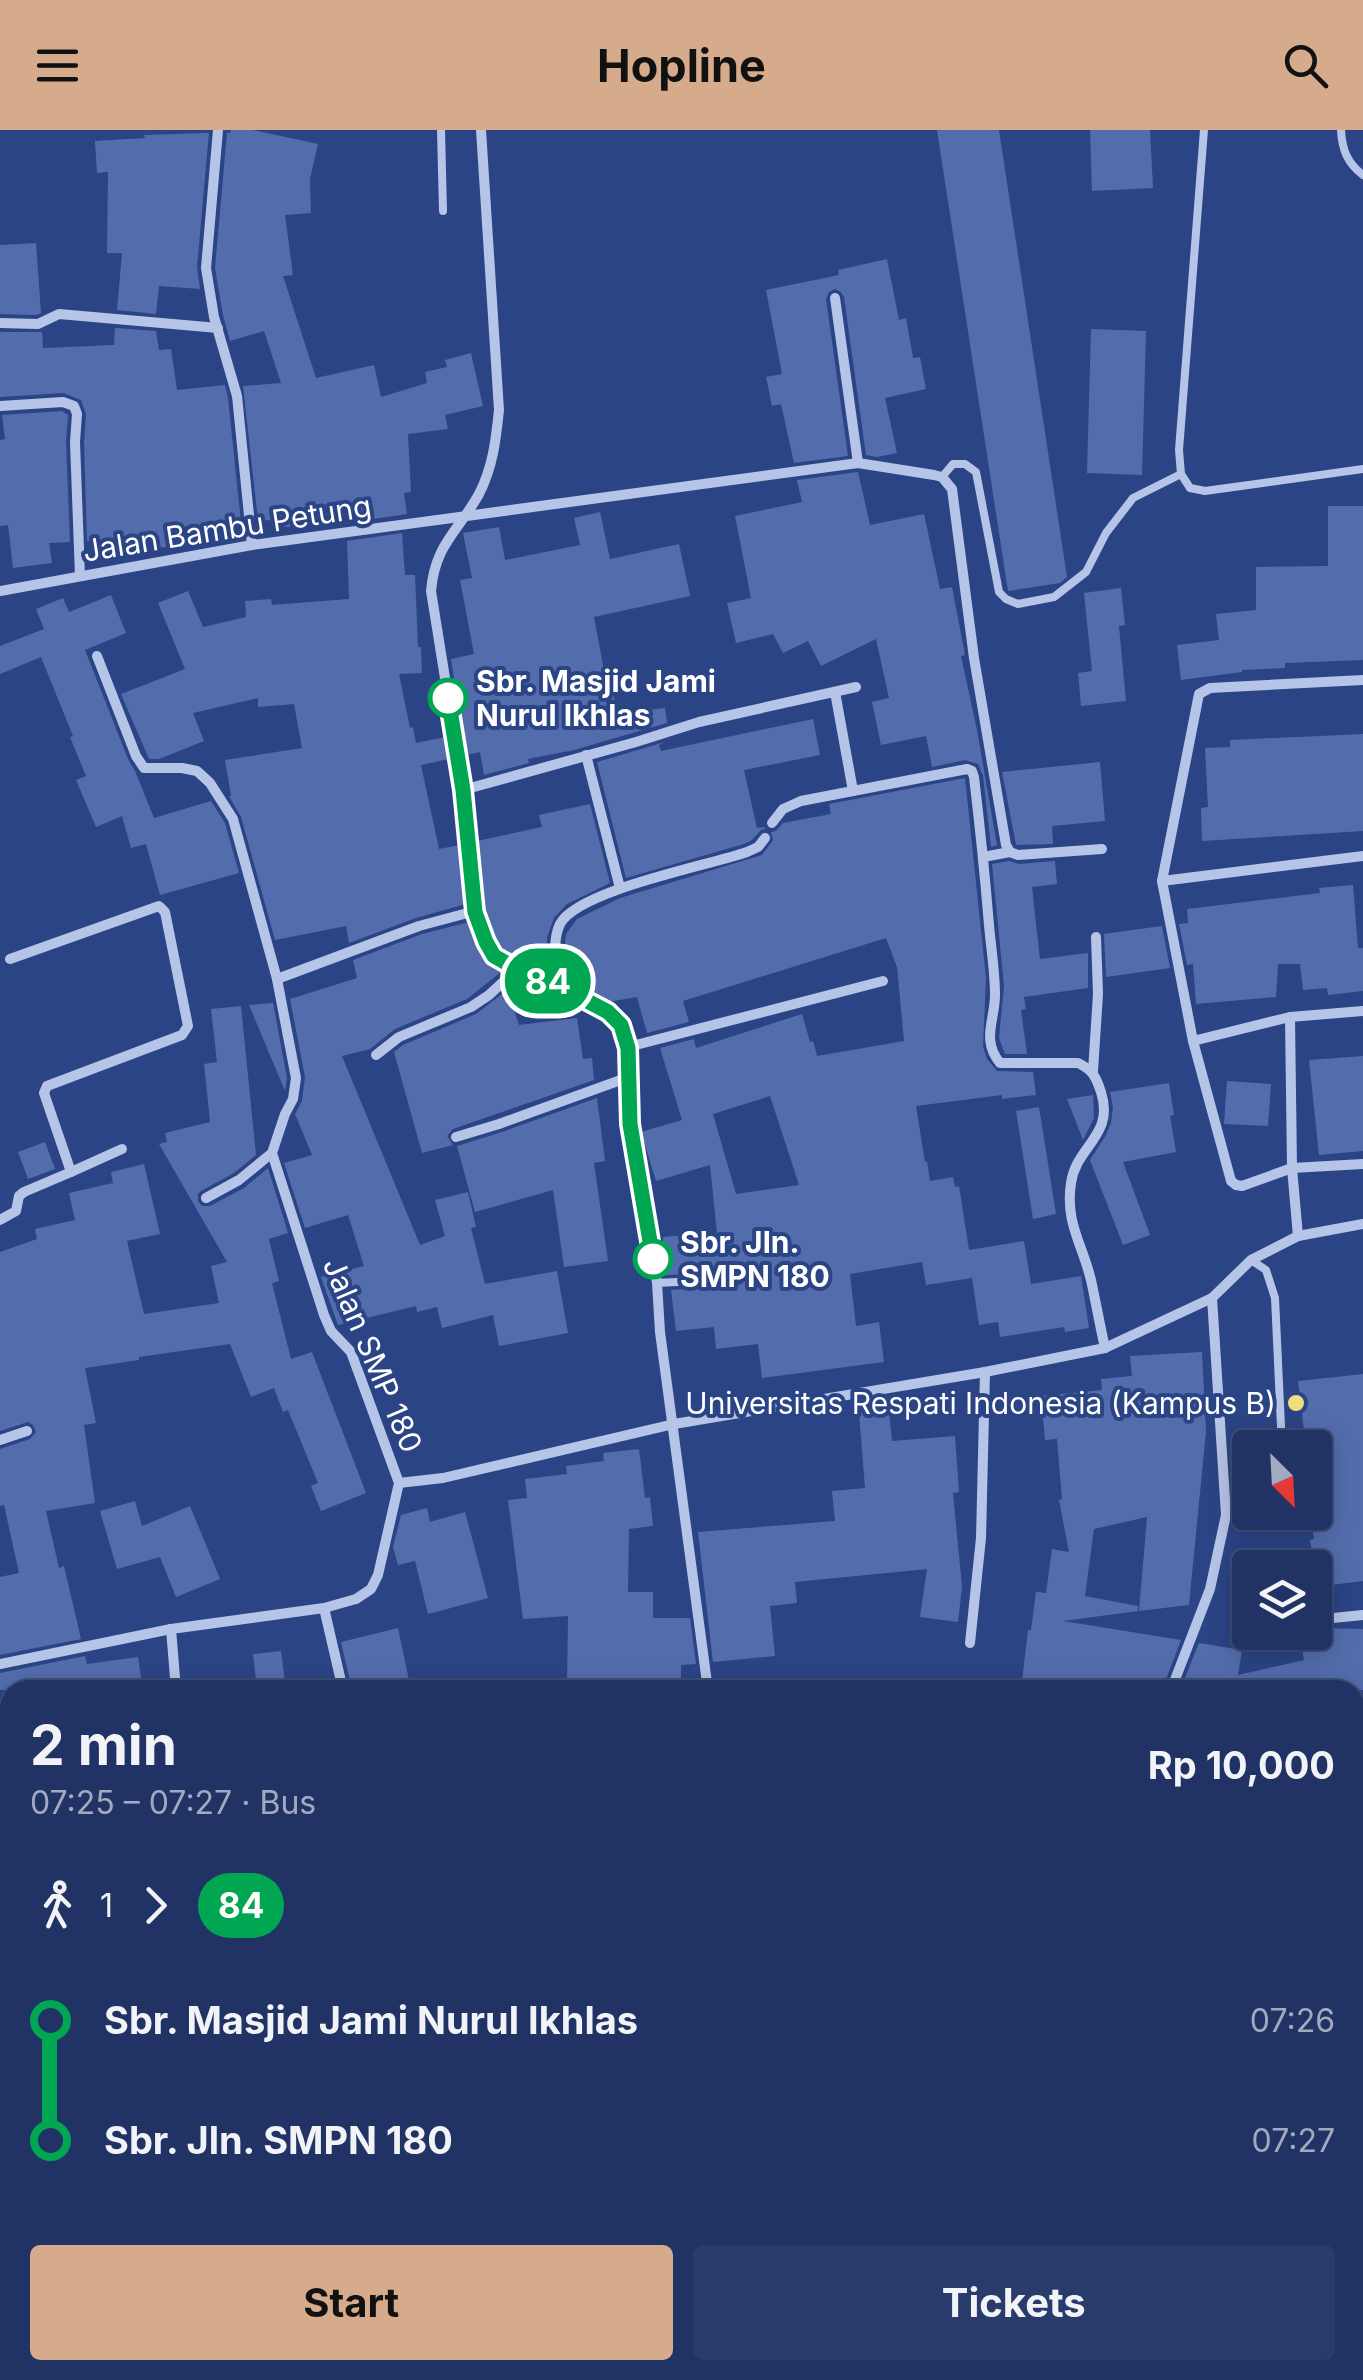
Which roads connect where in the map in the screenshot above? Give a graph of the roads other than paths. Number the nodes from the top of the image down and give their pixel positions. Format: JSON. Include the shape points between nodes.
{"nodes":[{"id":1,"x":218,"y":130,"type":"edge"},
{"id":2,"x":440,"y":130,"type":"edge"},
{"id":3,"x":481,"y":130,"type":"edge"},
{"id":4,"x":1204,"y":130,"type":"edge"},
{"id":5,"x":1339,"y":130,"type":"edge"},
{"id":6,"x":1363,"y":175,"type":"edge"},
{"id":7,"x":443,"y":211,"type":"dead end"},
{"id":8,"x":835,"y":298,"type":"dead end"},
{"id":9,"x":0,"y":323,"type":"edge"},
{"id":10,"x":218,"y":328,"type":"junction"},
{"id":11,"x":0,"y":406,"type":"edge"},
{"id":12,"x":858,"y":464,"type":"junction"},
{"id":13,"x":1363,"y":469,"type":"edge"},
{"id":14,"x":1180,"y":474,"type":"junction"},
{"id":15,"x":942,"y":478,"type":"junction"},
{"id":16,"x":462,"y":518,"type":"junction"},
{"id":17,"x":252,"y":546,"type":"junction"},
{"id":18,"x":80,"y":576,"type":"junction"},
{"id":19,"x":0,"y":591,"type":"edge"},
{"id":20,"x":97,"y":656,"type":"dead end"},
{"id":21,"x":1363,"y":680,"type":"edge"},
{"id":22,"x":856,"y":687,"type":"dead end"},
{"id":23,"x":835,"y":692,"type":"junction"},
{"id":24,"x":586,"y":755,"type":"junction"},
{"id":25,"x":463,"y":790,"type":"junction"},
{"id":26,"x":853,"y":791,"type":"junction"},
{"id":27,"x":772,"y":823,"type":"dead end"},
{"id":28,"x":765,"y":838,"type":"dead end"},
{"id":29,"x":1102,"y":849,"type":"dead end"},
{"id":30,"x":1010,"y":852,"type":"junction"},
{"id":31,"x":983,"y":856,"type":"junction"},
{"id":32,"x":1363,"y":856,"type":"edge"},
{"id":33,"x":1162,"y":880,"type":"junction"},
{"id":34,"x":620,"y":888,"type":"junction"},
{"id":35,"x":475,"y":912,"type":"junction"},
{"id":36,"x":1096,"y":937,"type":"dead end"},
{"id":37,"x":10,"y":958,"type":"dead end"},
{"id":38,"x":517,"y":969,"type":"junction"},
{"id":39,"x":277,"y":979,"type":"junction"},
{"id":40,"x":883,"y":980,"type":"dead end"},
{"id":41,"x":559,"y":986,"type":"junction"},
{"id":42,"x":1363,"y":1012,"type":"edge"},
{"id":43,"x":1290,"y":1018,"type":"junction"},
{"id":44,"x":1193,"y":1041,"type":"junction"},
{"id":45,"x":628,"y":1048,"type":"junction"},
{"id":46,"x":376,"y":1055,"type":"dead end"},
{"id":47,"x":1093,"y":1072,"type":"junction"},
{"id":48,"x":629,"y":1077,"type":"junction"},
{"id":49,"x":456,"y":1137,"type":"dead end"},
{"id":50,"x":122,"y":1149,"type":"dead end"},
{"id":51,"x":272,"y":1153,"type":"junction"},
{"id":52,"x":1363,"y":1164,"type":"edge"},
{"id":53,"x":1292,"y":1168,"type":"junction"},
{"id":54,"x":71,"y":1172,"type":"junction"},
{"id":55,"x":206,"y":1198,"type":"dead end"},
{"id":56,"x":5,"y":1218,"type":"edge"},
{"id":57,"x":1363,"y":1224,"type":"edge"},
{"id":58,"x":1298,"y":1236,"type":"junction"},
{"id":59,"x":1251,"y":1260,"type":"junction"},
{"id":60,"x":737,"y":1279,"type":"dead end"},
{"id":61,"x":657,"y":1283,"type":"junction"},
{"id":62,"x":1212,"y":1298,"type":"junction"},
{"id":63,"x":1105,"y":1348,"type":"junction"},
{"id":64,"x":985,"y":1372,"type":"junction"},
{"id":65,"x":674,"y":1424,"type":"junction"},
{"id":66,"x":1281,"y":1430,"type":"edge"},
{"id":67,"x":27,"y":1431,"type":"dead end"},
{"id":68,"x":0,"y":1440,"type":"edge"},
{"id":69,"x":400,"y":1482,"type":"junction"},
{"id":70,"x":324,"y":1608,"type":"junction"},
{"id":71,"x":1363,"y":1615,"type":"edge"},
{"id":72,"x":1333,"y":1618,"type":"dead end"},
{"id":73,"x":171,"y":1629,"type":"junction"},
{"id":74,"x":970,"y":1643,"type":"dead end"},
{"id":75,"x":0,"y":1664,"type":"edge"},
{"id":76,"x":175,"y":1680,"type":"edge"},
{"id":77,"x":341,"y":1680,"type":"edge"},
{"id":78,"x":707,"y":1680,"type":"edge"},
{"id":79,"x":1175,"y":1680,"type":"edge"}],
"edges":[{"from":1,"to":10,"type":"street","via":[[206,268]]},
{"from":2,"to":7,"type":"lane"},
{"from":3,"to":16,"type":"street","via":[[500,410],[488,475]]},
{"from":4,"to":14,"type":"lane"},
{"from":5,"to":6,"type":"lane","via":[[1343,151]]},
{"from":8,"to":12,"type":"street"},
{"from":9,"to":10,"type":"street","via":[[38,324],[59,314]]},
{"from":10,"to":17,"type":"street","via":[[237,396]]},
{"from":11,"to":18,"type":"street","via":[[74,406]]},
{"from":12,"to":15,"type":"street","name":"Jalan Bambu Petung"},
{"from":12,"to":16,"type":"street","name":"Jalan Bambu Petung"},
{"from":13,"to":14,"type":"lane","via":[[1205,490],[1190,488]]},
{"from":14,"to":15,"type":"lane","via":[[1133,498],[1086,572],[1054,596],[1018,604],[999,592],[976,472],[953,464]]},
{"from":15,"to":30,"type":"street","via":[[952,489]]},
{"from":16,"to":17,"type":"street","name":"Jalan Bambu Petung"},
{"from":16,"to":25,"type":"street","via":[[437,558],[431,592]]},
{"from":17,"to":18,"type":"street","name":"Jalan Bambu Petung"},
{"from":18,"to":19,"type":"street","name":"Jalan Bambu Petung"},
{"from":20,"to":39,"type":"street","via":[[144,768],[197,771],[233,819]]},
{"from":21,"to":33,"type":"street","via":[[1210,688],[1199,694]]},
{"from":22,"to":23,"type":"street"},
{"from":23,"to":24,"type":"street"},
{"from":23,"to":26,"type":"street"},
{"from":24,"to":25,"type":"street"},
{"from":24,"to":34,"type":"street"},
{"from":25,"to":35,"type":"street"},
{"from":26,"to":27,"type":"street","via":[[790,805]]},
{"from":26,"to":31,"type":"street","via":[[972,771]]},
{"from":28,"to":34,"type":"street","via":[[736,856]]},
{"from":29,"to":30,"type":"street"},
{"from":30,"to":31,"type":"street"},
{"from":31,"to":47,"type":"street","via":[[995,1057],[1012,1064],[1078,1063]]},
{"from":32,"to":33,"type":"street"},
{"from":33,"to":44,"type":"street"},
{"from":34,"to":41,"type":"street","via":[[560,924]]},
{"from":35,"to":38,"type":"street","via":[[494,956]]},
{"from":35,"to":39,"type":"street"},
{"from":36,"to":47,"type":"street"},
{"from":37,"to":54,"type":"street","via":[[154,906],[165,912],[187,1030],[46,1086]]},
{"from":38,"to":41,"type":"street"},
{"from":38,"to":46,"type":"street","via":[[490,996],[399,1037]]},
{"from":39,"to":51,"type":"street","via":[[296,1078]]},
{"from":40,"to":45,"type":"street"},
{"from":41,"to":45,"type":"street","via":[[608,1012],[621,1025]]},
{"from":42,"to":43,"type":"street"},
{"from":43,"to":44,"type":"street"},
{"from":43,"to":53,"type":"street"},
{"from":44,"to":53,"type":"street","via":[[1231,1181],[1242,1186]]},
{"from":45,"to":48,"type":"street"},
{"from":47,"to":63,"type":"street","via":[[1104,1121],[1071,1178],[1069,1216]]},
{"from":48,"to":49,"type":"street"},
{"from":48,"to":61,"type":"street","via":[[630,1124]]},
{"from":50,"to":54,"type":"street"},
{"from":51,"to":55,"type":"street"},
{"from":51,"to":69,"type":"street","name":"Jalan SMP 180","via":[[324,1315],[351,1352]]},
{"from":52,"to":53,"type":"street"},
{"from":53,"to":58,"type":"street"},
{"from":54,"to":56,"type":"street","via":[[24,1192]]},
{"from":57,"to":58,"type":"street","name":"Jalan SMP 180"},
{"from":58,"to":59,"type":"street","name":"Jalan SMP 180"},
{"from":59,"to":62,"type":"street","name":"Jalan SMP 180"},
{"from":59,"to":66,"type":"lane","via":[[1266,1270],[1276,1298]]},
{"from":60,"to":61,"type":"lane"},
{"from":61,"to":65,"type":"street"},
{"from":62,"to":63,"type":"street","name":"Jalan SMP 180"},
{"from":62,"to":79,"type":"street","via":[[1226,1514],[1210,1589]]},
{"from":63,"to":64,"type":"street","name":"Jalan SMP 180"},
{"from":64,"to":65,"type":"street","name":"Jalan SMP 180"},
{"from":64,"to":74,"type":"street","via":[[981,1538]]},
{"from":65,"to":69,"type":"street","name":"Jalan SMP 180","via":[[444,1478]]},
{"from":65,"to":78,"type":"street"},
{"from":67,"to":68,"type":"street"},
{"from":69,"to":70,"type":"street","name":"Jalan SMP 180","via":[[371,1589]]},
{"from":70,"to":73,"type":"street","name":"Jalan SMP 180"},
{"from":70,"to":77,"type":"street"},
{"from":71,"to":72,"type":"street"},
{"from":73,"to":75,"type":"street","name":"Jalan SMP 180"},
{"from":73,"to":76,"type":"street"}]}
